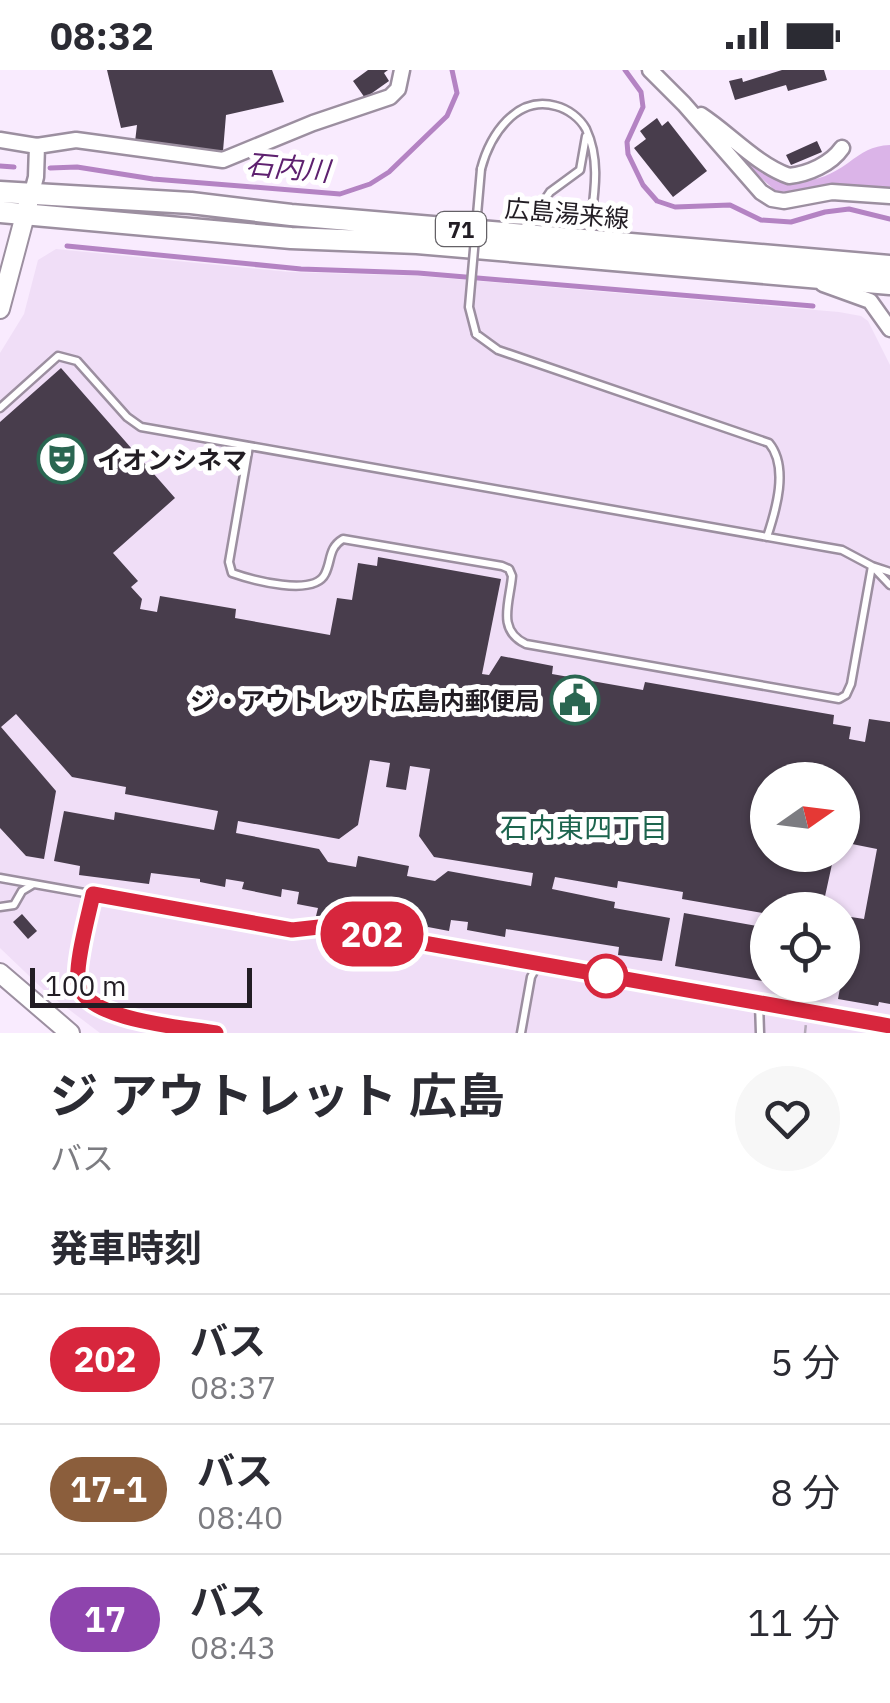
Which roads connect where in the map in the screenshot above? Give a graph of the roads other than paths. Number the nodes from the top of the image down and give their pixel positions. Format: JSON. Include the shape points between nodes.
{"nodes":[{"id":1,"x":402,"y":70,"type":"edge"},
{"id":2,"x":650,"y":70,"type":"edge"},
{"id":3,"x":684,"y":104,"type":"junction"},
{"id":4,"x":586,"y":130,"type":"junction"},
{"id":5,"x":0,"y":140,"type":"edge"},
{"id":6,"x":37,"y":146,"type":"junction"},
{"id":7,"x":842,"y":148,"type":"dead end"},
{"id":8,"x":0,"y":192,"type":"edge"},
{"id":9,"x":890,"y":196,"type":"edge"},
{"id":10,"x":29,"y":202,"type":"junction"},
{"id":11,"x":0,"y":212,"type":"edge"},
{"id":12,"x":348,"y":220,"type":"junction"},
{"id":13,"x":529,"y":223,"type":"junction"},
{"id":14,"x":590,"y":229,"type":"junction"},
{"id":15,"x":637,"y":244,"type":"junction"},
{"id":16,"x":890,"y":266,"type":"edge"},
{"id":17,"x":798,"y":275,"type":"junction"},
{"id":18,"x":890,"y":284,"type":"edge"},
{"id":19,"x":0,"y":310,"type":"edge"},
{"id":20,"x":890,"y":329,"type":"edge"},
{"id":21,"x":0,"y":408,"type":"edge"},
{"id":22,"x":249,"y":446,"type":"junction"},
{"id":23,"x":767,"y":537,"type":"junction"},
{"id":24,"x":872,"y":566,"type":"junction"},
{"id":25,"x":890,"y":572,"type":"edge"},
{"id":26,"x":890,"y":584,"type":"edge"},
{"id":27,"x":0,"y":878,"type":"edge"},
{"id":28,"x":38,"y":884,"type":"junction"},
{"id":29,"x":93,"y":894,"type":"junction"},
{"id":30,"x":0,"y":907,"type":"edge"},
{"id":31,"x":538,"y":964,"type":"junction"},
{"id":32,"x":0,"y":973,"type":"edge"},
{"id":33,"x":759,"y":1003,"type":"junction"},
{"id":34,"x":890,"y":1026,"type":"edge"},
{"id":35,"x":70,"y":1033,"type":"edge"},
{"id":36,"x":216,"y":1033,"type":"edge"},
{"id":37,"x":520,"y":1033,"type":"edge"},
{"id":38,"x":760,"y":1033,"type":"edge"}],
"edges":[{"from":1,"to":6,"type":"street","via":[[390,96],[223,160],[76,140]]},
{"from":2,"to":3,"type":"street"},
{"from":3,"to":7,"type":"street","via":[[789,176],[831,160]]},
{"from":3,"to":9,"type":"street","via":[[772,200],[832,192]]},
{"from":4,"to":13,"type":"lane","via":[[580,170],[550,192]]},
{"from":4,"to":14,"type":"lane","via":[[597,164]]},
{"from":4,"to":23,"type":"lane","bridge":true,"via":[[559,106],[544,104],[522,109],[500,129],[481,169],[468,307],[476,334],[498,350],[768,443],[780,472]]},
{"from":5,"to":6,"type":"street"},
{"from":6,"to":10,"type":"street"},
{"from":8,"to":10,"type":"main road","name":"広島湯来線","number":"71"},
{"from":10,"to":11,"type":"main road","name":"広島湯来線","number":"71"},
{"from":10,"to":12,"type":"main road","name":"広島湯来線","number":"71","via":[[191,202]]},
{"from":10,"to":17,"type":"main road","name":"広島湯来線","number":"71","via":[[291,238]]},
{"from":10,"to":19,"type":"street"},
{"from":12,"to":13,"type":"main road","via":[[418,214]]},
{"from":12,"to":15,"type":"main road","name":"広島湯来線","number":"71"},
{"from":13,"to":14,"type":"main road"},
{"from":14,"to":15,"type":"main road"},
{"from":15,"to":16,"type":"main road","name":"広島湯来線","number":"71"},
{"from":17,"to":18,"type":"main road","name":"広島湯来線","number":"71"},
{"from":17,"to":20,"type":"street","via":[[870,302]]},
{"from":21,"to":22,"type":"lane","via":[[66,356],[141,427]]},
{"from":22,"to":23,"type":"lane"},
{"from":22,"to":24,"type":"lane","via":[[232,574],[316,585],[342,540],[502,566],[512,576],[508,625],[526,644],[839,699],[850,684]]},
{"from":23,"to":24,"type":"lane","via":[[842,550]]},
{"from":24,"to":25,"type":"lane"},
{"from":24,"to":26,"type":"lane"},
{"from":27,"to":28,"type":"lane"},
{"from":28,"to":29,"type":"lane"},
{"from":28,"to":30,"type":"lane","via":[[22,891],[14,906]]},
{"from":29,"to":31,"type":"lane"},
{"from":29,"to":36,"type":"lane","via":[[78,975],[82,992],[110,1014]]},
{"from":31,"to":33,"type":"lane"},
{"from":31,"to":37,"type":"lane"},
{"from":32,"to":35,"type":"street"},
{"from":33,"to":34,"type":"lane"},
{"from":33,"to":38,"type":"lane"}]}
